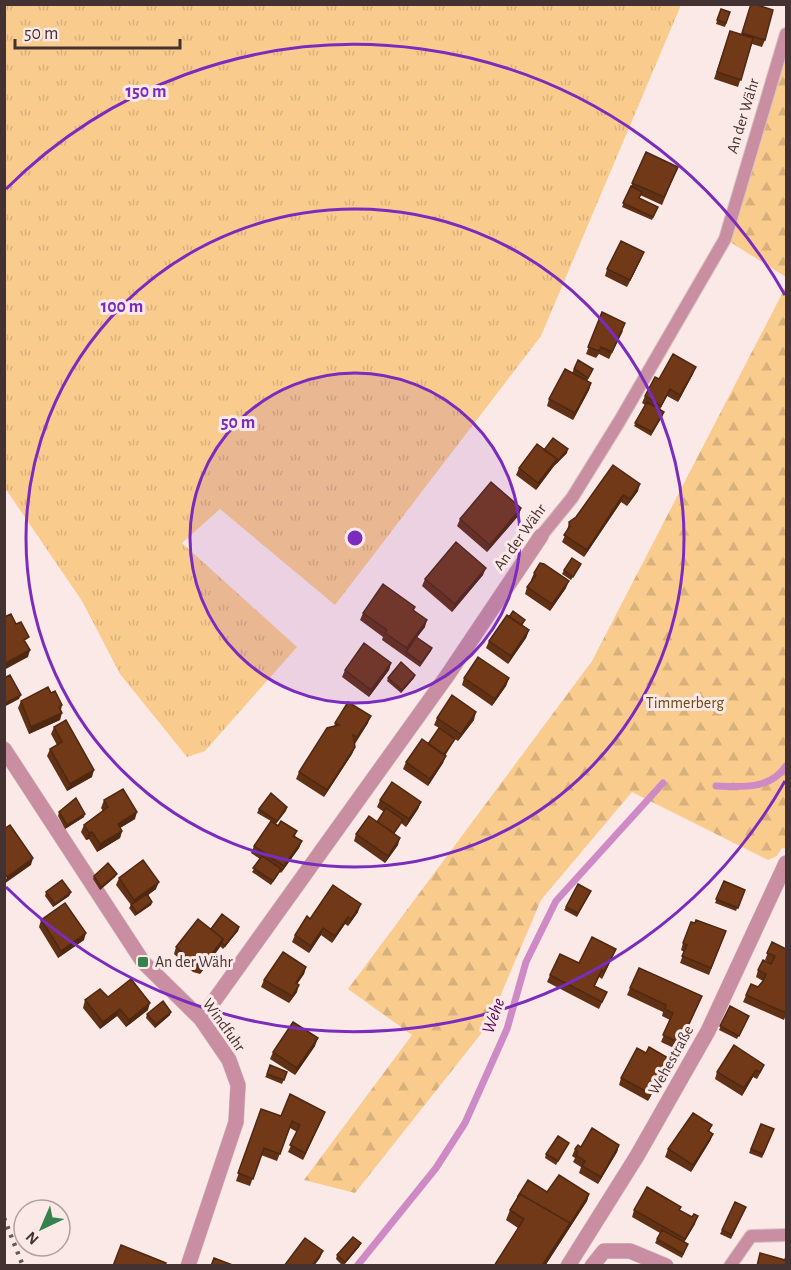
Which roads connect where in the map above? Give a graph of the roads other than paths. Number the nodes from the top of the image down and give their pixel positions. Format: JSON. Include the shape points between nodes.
{"nodes":[{"id":1,"x":786,"y":34,"type":"edge"},
{"id":2,"x":541,"y":536,"type":"joint"},
{"id":3,"x":4,"y":749,"type":"edge"},
{"id":4,"x":786,"y":863,"type":"edge"},
{"id":5,"x":201,"y":1019,"type":"junction"},
{"id":6,"x":786,"y":1234,"type":"edge"},
{"id":7,"x":188,"y":1266,"type":"edge"},
{"id":8,"x":568,"y":1266,"type":"edge"},
{"id":9,"x":592,"y":1266,"type":"edge"},
{"id":10,"x":666,"y":1266,"type":"edge"},
{"id":11,"x":730,"y":1266,"type":"edge"}],
"edges":[{"from":1,"to":2,"type":"lane","name":"An der Währ","via":[[725,239],[590,470]]},
{"from":2,"to":5,"type":"street","name":"An der Währ","via":[[447,676]]},
{"from":3,"to":5,"type":"street","name":"Windfuhr","via":[[143,962]]},
{"from":4,"to":8,"type":"street","name":"Wehestraße","via":[[708,1031],[638,1156]]},
{"from":5,"to":7,"type":"street","name":"Windfuhr","via":[[229,1060],[238,1085],[236,1122]]},
{"from":6,"to":11,"type":"lane","via":[[752,1236]]},
{"from":9,"to":10,"type":"street","via":[[604,1251],[630,1251]]}]}
